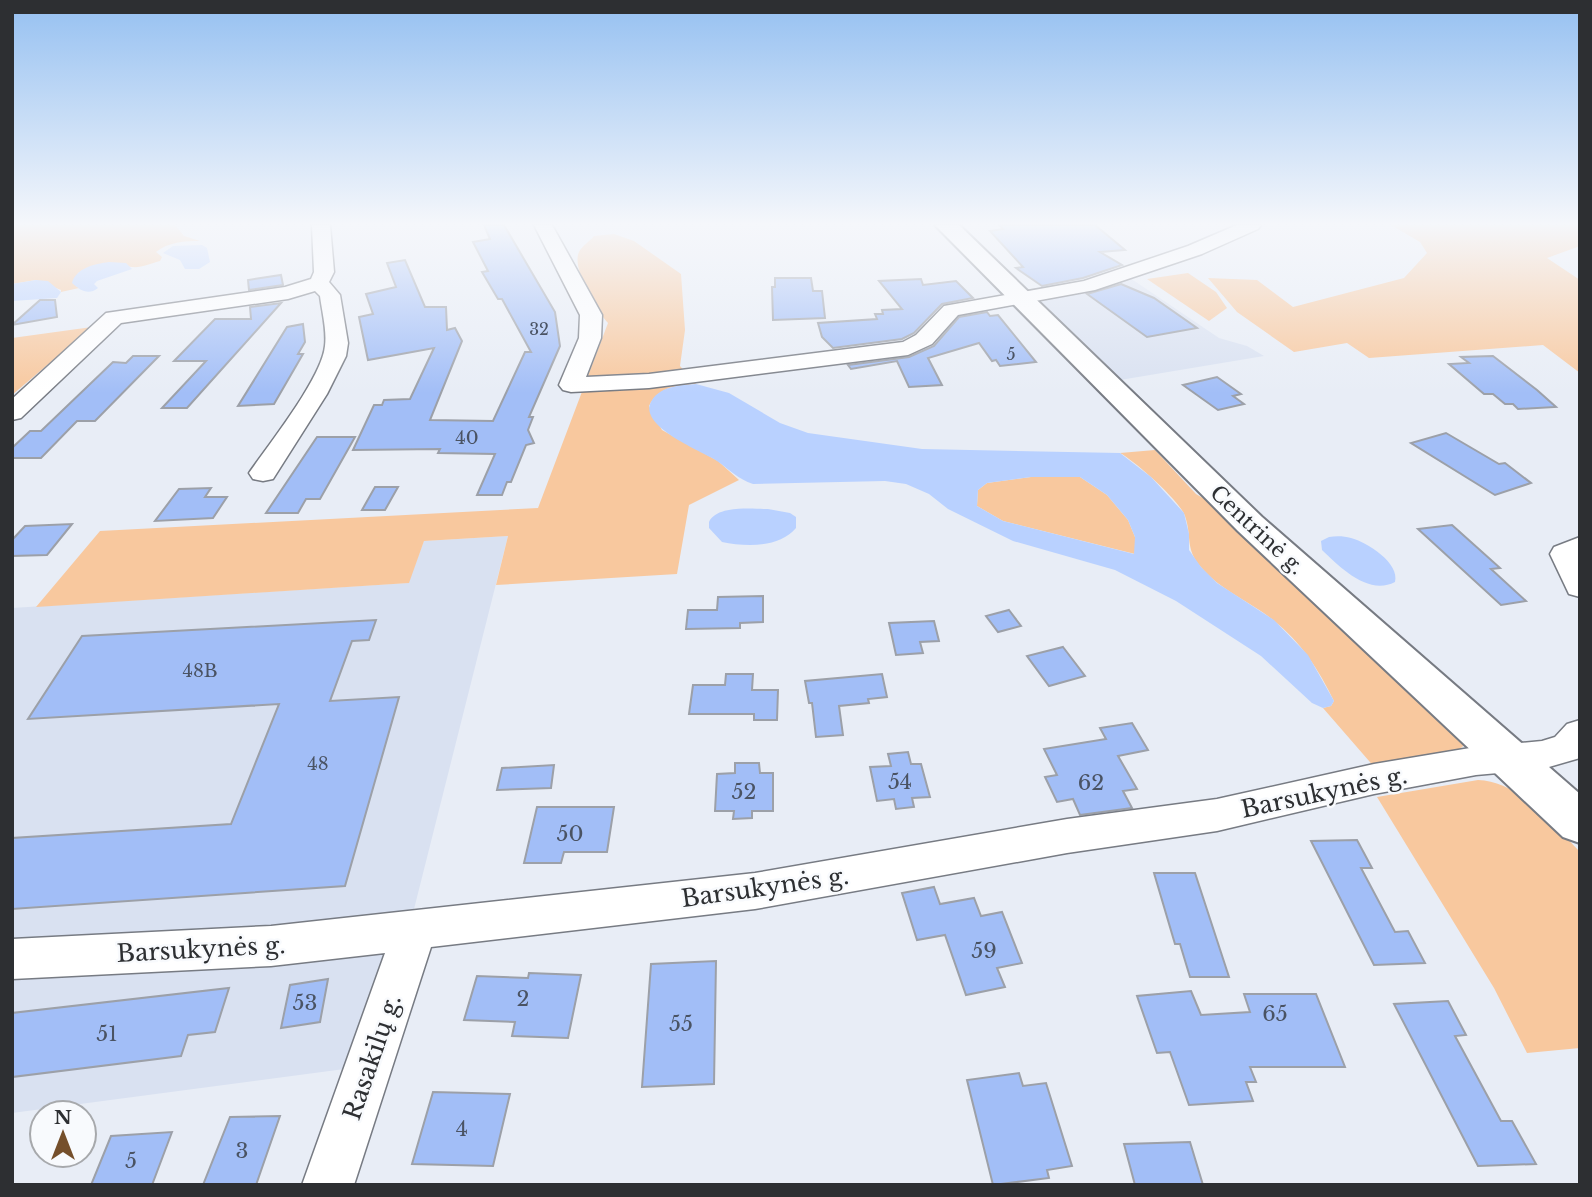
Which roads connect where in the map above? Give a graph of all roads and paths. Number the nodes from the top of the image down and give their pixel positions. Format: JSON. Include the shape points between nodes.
{"nodes":[{"id":1,"x":571,"y":281,"type":"edge"},
{"id":2,"x":1003,"y":281,"type":"edge"},
{"id":3,"x":1103,"y":281,"type":"edge"},
{"id":4,"x":319,"y":283,"type":"joint"},
{"id":5,"x":1021,"y":299,"type":"junction"},
{"id":6,"x":12,"y":413,"type":"edge"},
{"id":7,"x":263,"y":474,"type":"dead end"},
{"id":8,"x":1580,"y":546,"type":"edge"},
{"id":9,"x":1580,"y":587,"type":"edge"},
{"id":10,"x":1580,"y":734,"type":"edge"},
{"id":11,"x":1510,"y":758,"type":"junction"},
{"id":12,"x":1580,"y":823,"type":"edge"},
{"id":13,"x":415,"y":930,"type":"junction"},
{"id":14,"x":12,"y":959,"type":"edge"},
{"id":15,"x":328,"y":1185,"type":"edge"}],
"edges":[{"from":1,"to":5,"type":"street","via":[[591,315],[590,338],[571,386],[649,381],[908,348],[925,341],[951,310]]},
{"from":2,"to":5,"type":"main road","name":"Centrinė g."},
{"from":3,"to":5,"type":"street"},
{"from":4,"to":6,"type":"street","via":[[288,293],[114,318]]},
{"from":4,"to":7,"type":"street","via":[[330,295],[335,356]]},
{"from":5,"to":11,"type":"main road","name":"Centrinė g.","via":[[1250,524]]},
{"from":8,"to":9,"type":"street","via":[[1565,554]]},
{"from":10,"to":11,"type":"street","name":"Barsukynės g.","via":[[1567,748]]},
{"from":11,"to":12,"type":"main road","name":"Centrinė g."},
{"from":11,"to":13,"type":"street","name":"Barsukynės g.","via":[[1374,779],[1217,815],[1067,836],[755,891]]},
{"from":13,"to":14,"type":"street","name":"Barsukynės g.","via":[[271,946]]},
{"from":13,"to":15,"type":"street","name":"Rasakilų g."}]}
